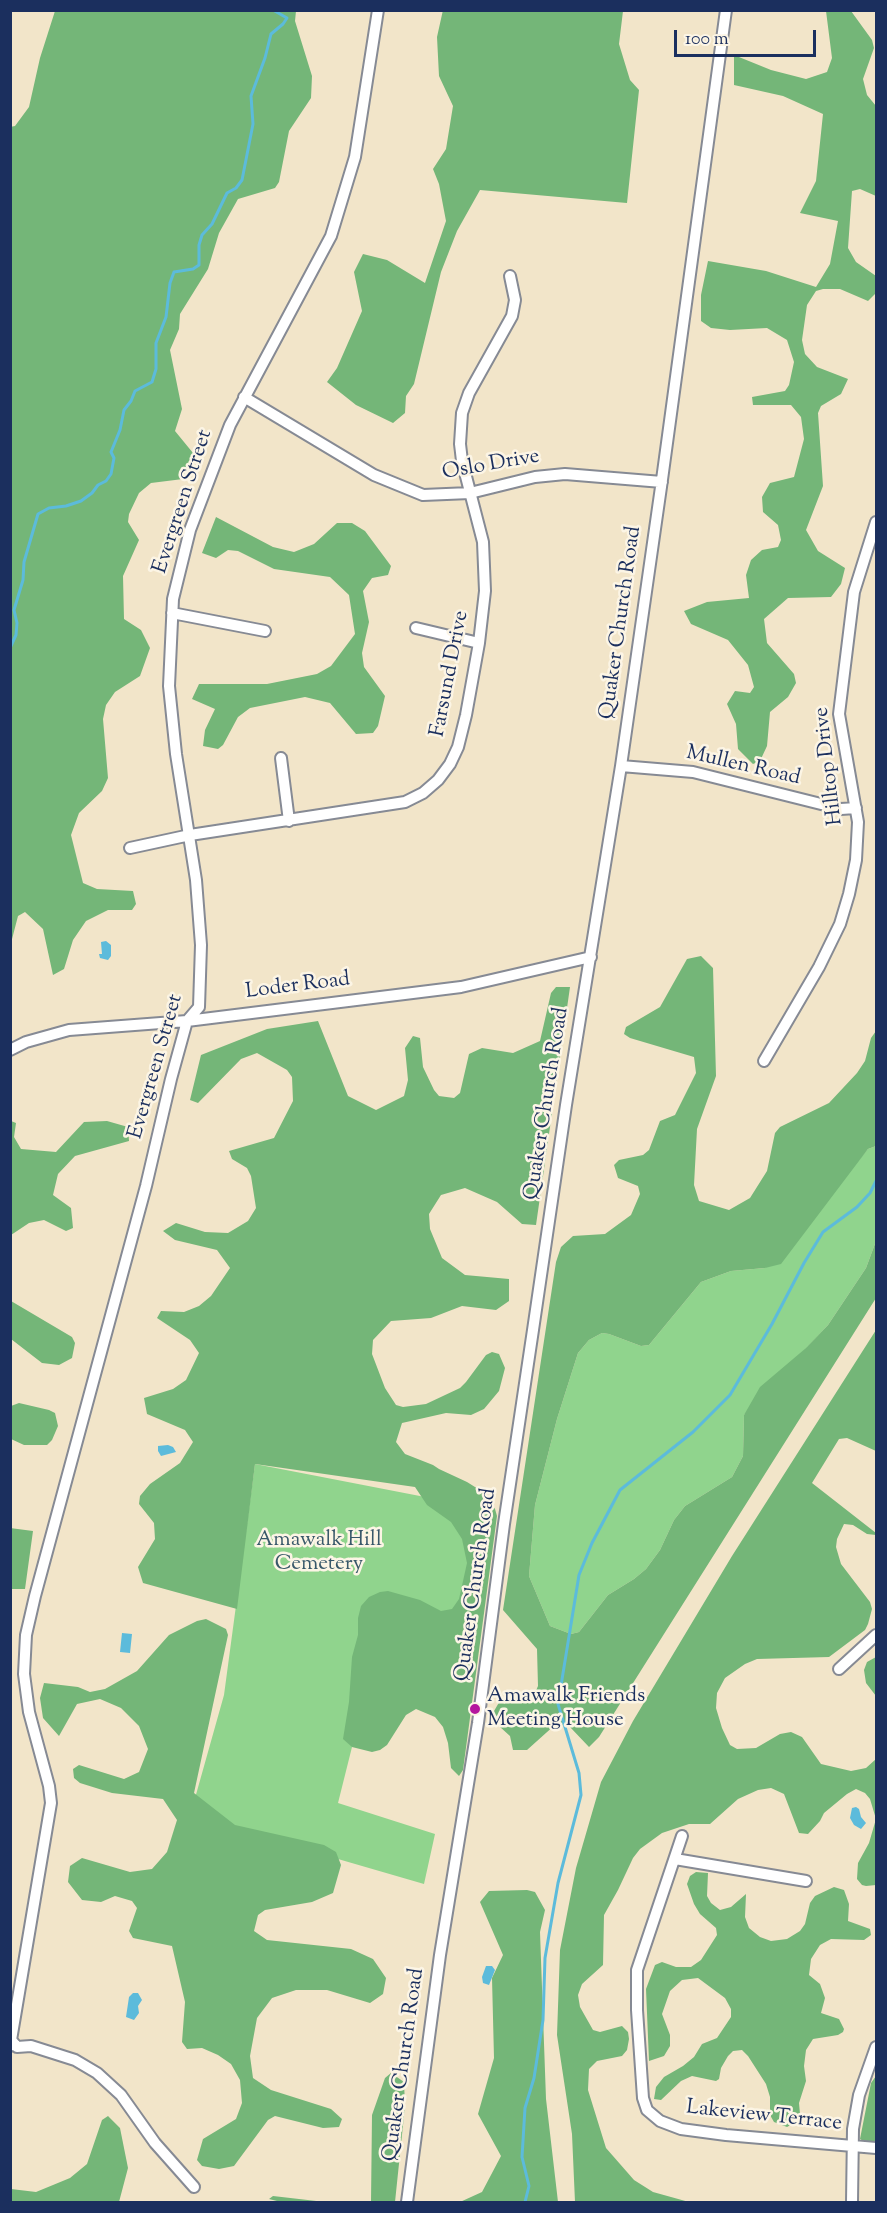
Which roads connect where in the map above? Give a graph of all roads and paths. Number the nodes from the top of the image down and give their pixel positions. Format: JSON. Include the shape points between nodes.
{"nodes":[{"id":1,"x":378,"y":10,"type":"edge"},
{"id":2,"x":726,"y":10,"type":"edge"},
{"id":3,"x":510,"y":276,"type":"dead end"},
{"id":4,"x":244,"y":397,"type":"junction"},
{"id":5,"x":662,"y":482,"type":"junction"},
{"id":6,"x":470,"y":493,"type":"junction"},
{"id":7,"x":876,"y":522,"type":"edge"},
{"id":8,"x":172,"y":613,"type":"junction"},
{"id":9,"x":417,"y":628,"type":"dead end"},
{"id":10,"x":265,"y":631,"type":"dead end"},
{"id":11,"x":479,"y":643,"type":"junction"},
{"id":12,"x":281,"y":758,"type":"dead end"},
{"id":13,"x":621,"y":766,"type":"junction"},
{"id":14,"x":856,"y":808,"type":"junction"},
{"id":15,"x":289,"y":821,"type":"junction"},
{"id":16,"x":190,"y":835,"type":"junction"},
{"id":17,"x":130,"y":848,"type":"dead end"},
{"id":18,"x":591,"y":957,"type":"junction"},
{"id":19,"x":187,"y":1021,"type":"junction"},
{"id":20,"x":10,"y":1050,"type":"edge"},
{"id":21,"x":765,"y":1061,"type":"dead end"},
{"id":22,"x":876,"y":1635,"type":"edge"},
{"id":23,"x":839,"y":1669,"type":"dead end"},
{"id":24,"x":682,"y":1836,"type":"dead end"},
{"id":25,"x":675,"y":1859,"type":"junction"},
{"id":26,"x":806,"y":1881,"type":"dead end"},
{"id":27,"x":11,"y":2043,"type":"edge"},
{"id":28,"x":876,"y":2047,"type":"edge"},
{"id":29,"x":852,"y":2146,"type":"junction"},
{"id":30,"x":876,"y":2148,"type":"edge"},
{"id":31,"x":194,"y":2187,"type":"dead end"},
{"id":32,"x":406,"y":2202,"type":"edge"},
{"id":33,"x":852,"y":2202,"type":"edge"}],
"edges":[{"from":1,"to":4,"type":"street","name":"Evergreen Street","via":[[356,157],[331,236]]},
{"from":2,"to":5,"type":"street","name":"Quaker Church Road"},
{"from":3,"to":6,"type":"street","name":"Farsund Drive","via":[[515,300],[512,316],[462,413],[460,444]]},
{"from":4,"to":6,"type":"street","name":"Oslo Drive","via":[[374,475],[423,495]]},
{"from":4,"to":8,"type":"street","name":"Evergreen Street","via":[[197,511]]},
{"from":5,"to":6,"type":"street","name":"Oslo Drive","via":[[565,474]]},
{"from":5,"to":13,"type":"street","name":"Quaker Church Road"},
{"from":6,"to":11,"type":"street","name":"Farsund Drive","via":[[483,542],[485,591]]},
{"from":7,"to":14,"type":"street","name":"Hilltop Drive","via":[[854,592],[839,714]]},
{"from":8,"to":10,"type":"street"},
{"from":8,"to":16,"type":"street","name":"Evergreen Street","via":[[170,686],[176,754]]},
{"from":9,"to":11,"type":"street"},
{"from":11,"to":15,"type":"street","name":"Farsund Drive","via":[[458,747],[438,780],[405,802]]},
{"from":12,"to":15,"type":"street"},
{"from":13,"to":14,"type":"street","name":"Mullen Road","via":[[693,772],[841,809]]},
{"from":13,"to":18,"type":"street","name":"Quaker Church Road"},
{"from":14,"to":21,"type":"street","name":"Hilltop Drive","via":[[856,860],[840,924]]},
{"from":15,"to":16,"type":"street","name":"Farsund Drive"},
{"from":16,"to":17,"type":"street","name":"Farsund Drive"},
{"from":16,"to":19,"type":"street","name":"Evergreen Street","via":[[201,945],[199,1007]]},
{"from":18,"to":19,"type":"street","name":"Loder Road","via":[[461,987]]},
{"from":18,"to":32,"type":"street","name":"Quaker Church Road"},
{"from":19,"to":20,"type":"street","name":"Loder Road","via":[[69,1030]]},
{"from":19,"to":27,"type":"street","name":"Evergreen Street","via":[[26,1635],[24,1674],[29,1712],[51,1803]]},
{"from":22,"to":23,"type":"street"},
{"from":24,"to":25,"type":"street","name":"Lakeview Terrace"},
{"from":25,"to":26,"type":"street"},
{"from":25,"to":29,"type":"street","name":"Lakeview Terrace","via":[[637,1970],[642,2098],[647,2110],[660,2121],[681,2129]]},
{"from":27,"to":31,"type":"street","via":[[75,2060],[97,2073],[121,2095],[155,2143]]},
{"from":28,"to":29,"type":"street","via":[[859,2095]]},
{"from":29,"to":30,"type":"street","name":"Lakeview Terrace"},
{"from":29,"to":33,"type":"street"}]}
